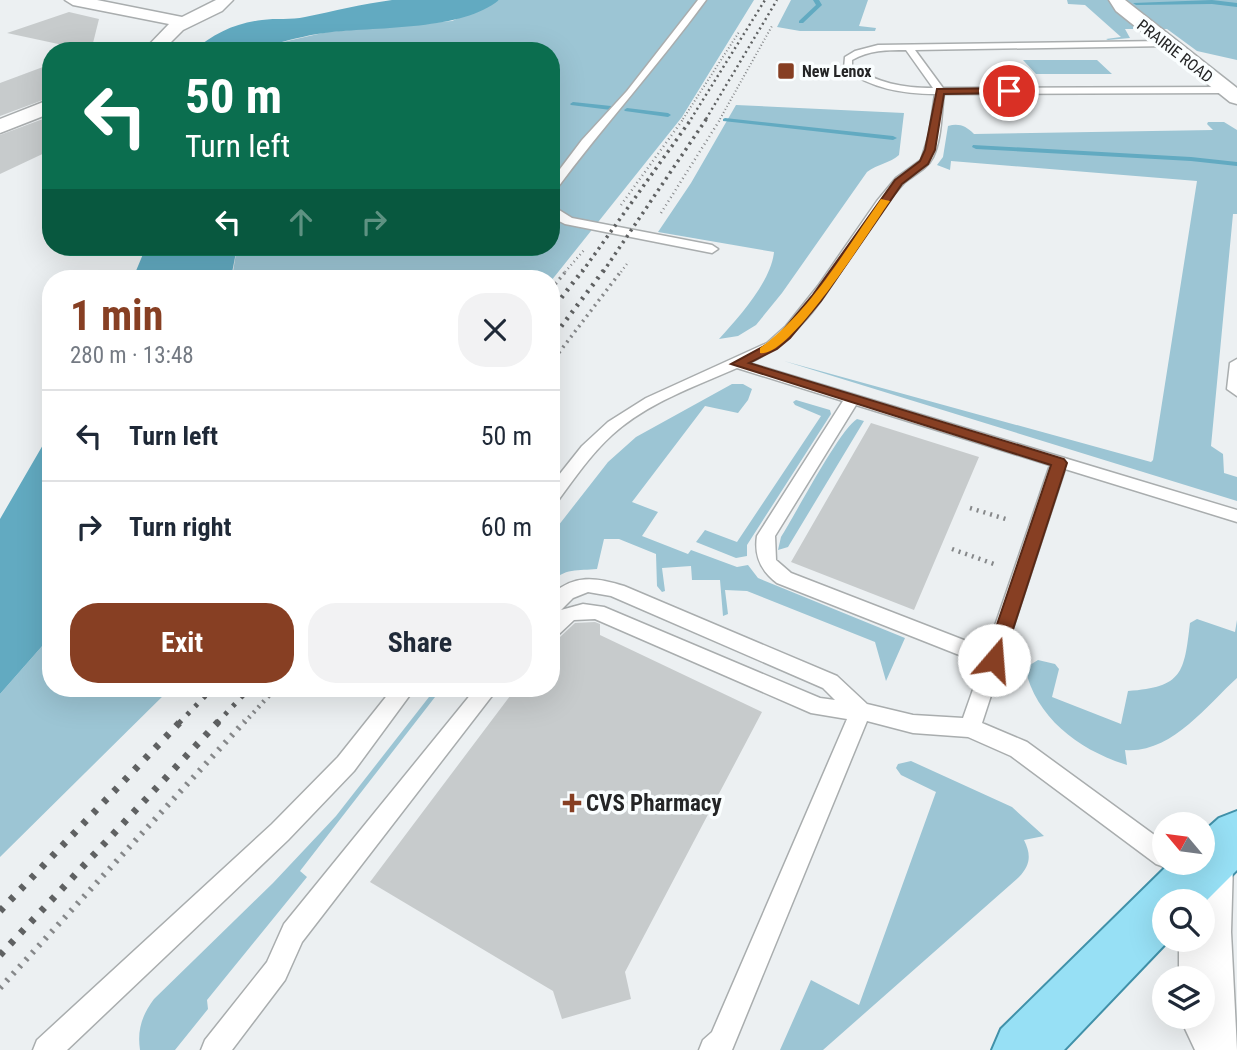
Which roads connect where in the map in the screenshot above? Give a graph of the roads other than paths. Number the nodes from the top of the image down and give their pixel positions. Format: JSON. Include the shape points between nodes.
{"nodes":[{"id":1,"x":73,"y":0,"type":"edge"},
{"id":2,"x":226,"y":0,"type":"edge"},
{"id":3,"x":702,"y":0,"type":"edge"},
{"id":4,"x":1117,"y":0,"type":"edge"},
{"id":5,"x":183,"y":22,"type":"junction"},
{"id":6,"x":160,"y":42,"type":"edge"},
{"id":7,"x":1165,"y":44,"type":"junction"},
{"id":8,"x":909,"y":48,"type":"junction"},
{"id":9,"x":940,"y":91,"type":"junction"},
{"id":10,"x":1231,"y":94,"type":"edge"},
{"id":11,"x":42,"y":109,"type":"edge"},
{"id":12,"x":0,"y":127,"type":"edge"},
{"id":13,"x":560,"y":177,"type":"edge"},
{"id":14,"x":560,"y":216,"type":"edge"},
{"id":15,"x":712,"y":249,"type":"dead end"},
{"id":16,"x":1237,"y":363,"type":"edge"},
{"id":17,"x":737,"y":364,"type":"junction"},
{"id":18,"x":1237,"y":391,"type":"edge"},
{"id":19,"x":852,"y":399,"type":"junction"},
{"id":20,"x":1059,"y":463,"type":"junction"},
{"id":21,"x":560,"y":486,"type":"edge"},
{"id":22,"x":1237,"y":516,"type":"edge"},
{"id":23,"x":560,"y":597,"type":"edge"},
{"id":24,"x":560,"y":619,"type":"edge"},
{"id":25,"x":994,"y":660,"type":"junction"},
{"id":26,"x":398,"y":697,"type":"edge"},
{"id":27,"x":481,"y":697,"type":"edge"},
{"id":28,"x":861,"y":711,"type":"junction"},
{"id":29,"x":970,"y":728,"type":"junction"},
{"id":30,"x":1152,"y":847,"type":"edge"},
{"id":31,"x":1183,"y":875,"type":"edge"},
{"id":32,"x":1187,"y":875,"type":"edge"},
{"id":33,"x":51,"y":1049,"type":"edge"},
{"id":34,"x":215,"y":1050,"type":"edge"},
{"id":35,"x":713,"y":1050,"type":"edge"},
{"id":36,"x":1022,"y":1050,"type":"edge"},
{"id":37,"x":1226,"y":1050,"type":"edge"}],
"edges":[{"from":1,"to":5,"type":"street"},
{"from":2,"to":5,"type":"street"},
{"from":3,"to":13,"type":"lane"},
{"from":4,"to":7,"type":"street","name":"PRAIRIE ROAD"},
{"from":5,"to":6,"type":"street"},
{"from":7,"to":8,"type":"lane"},
{"from":7,"to":10,"type":"street","name":"PRAIRIE ROAD"},
{"from":8,"to":9,"type":"lane"},
{"from":8,"to":9,"type":"lane","via":[[858,53],[848,60],[847,67],[868,81],[891,88]]},
{"from":9,"to":10,"type":"lane"},
{"from":9,"to":17,"type":"lane","via":[[925,162],[898,182],[816,299],[785,335]]},
{"from":11,"to":12,"type":"street"},
{"from":14,"to":15,"type":"lane"},
{"from":16,"to":18,"type":"lane"},
{"from":17,"to":19,"type":"lane"},
{"from":17,"to":21,"type":"lane","via":[[646,404],[613,426]]},
{"from":19,"to":20,"type":"lane"},
{"from":19,"to":25,"type":"lane","via":[[766,536],[763,550],[767,562],[784,578]]},
{"from":20,"to":22,"type":"lane"},
{"from":20,"to":25,"type":"lane"},
{"from":23,"to":28,"type":"lane","via":[[573,586],[586,584],[617,591],[830,682]]},
{"from":24,"to":28,"type":"lane","via":[[570,612],[597,612],[818,707]]},
{"from":25,"to":29,"type":"lane"},
{"from":26,"to":33,"type":"lane","via":[[346,764],[280,832]]},
{"from":27,"to":34,"type":"lane","via":[[293,933],[276,971]]},
{"from":28,"to":29,"type":"lane","via":[[913,724]]},
{"from":28,"to":35,"type":"lane","via":[[722,1042]]},
{"from":29,"to":30,"type":"lane","via":[[1019,749]]},
{"from":31,"to":36,"type":"main road"},
{"from":32,"to":37,"type":"street","via":[[1205,932],[1208,1018]]}]}
